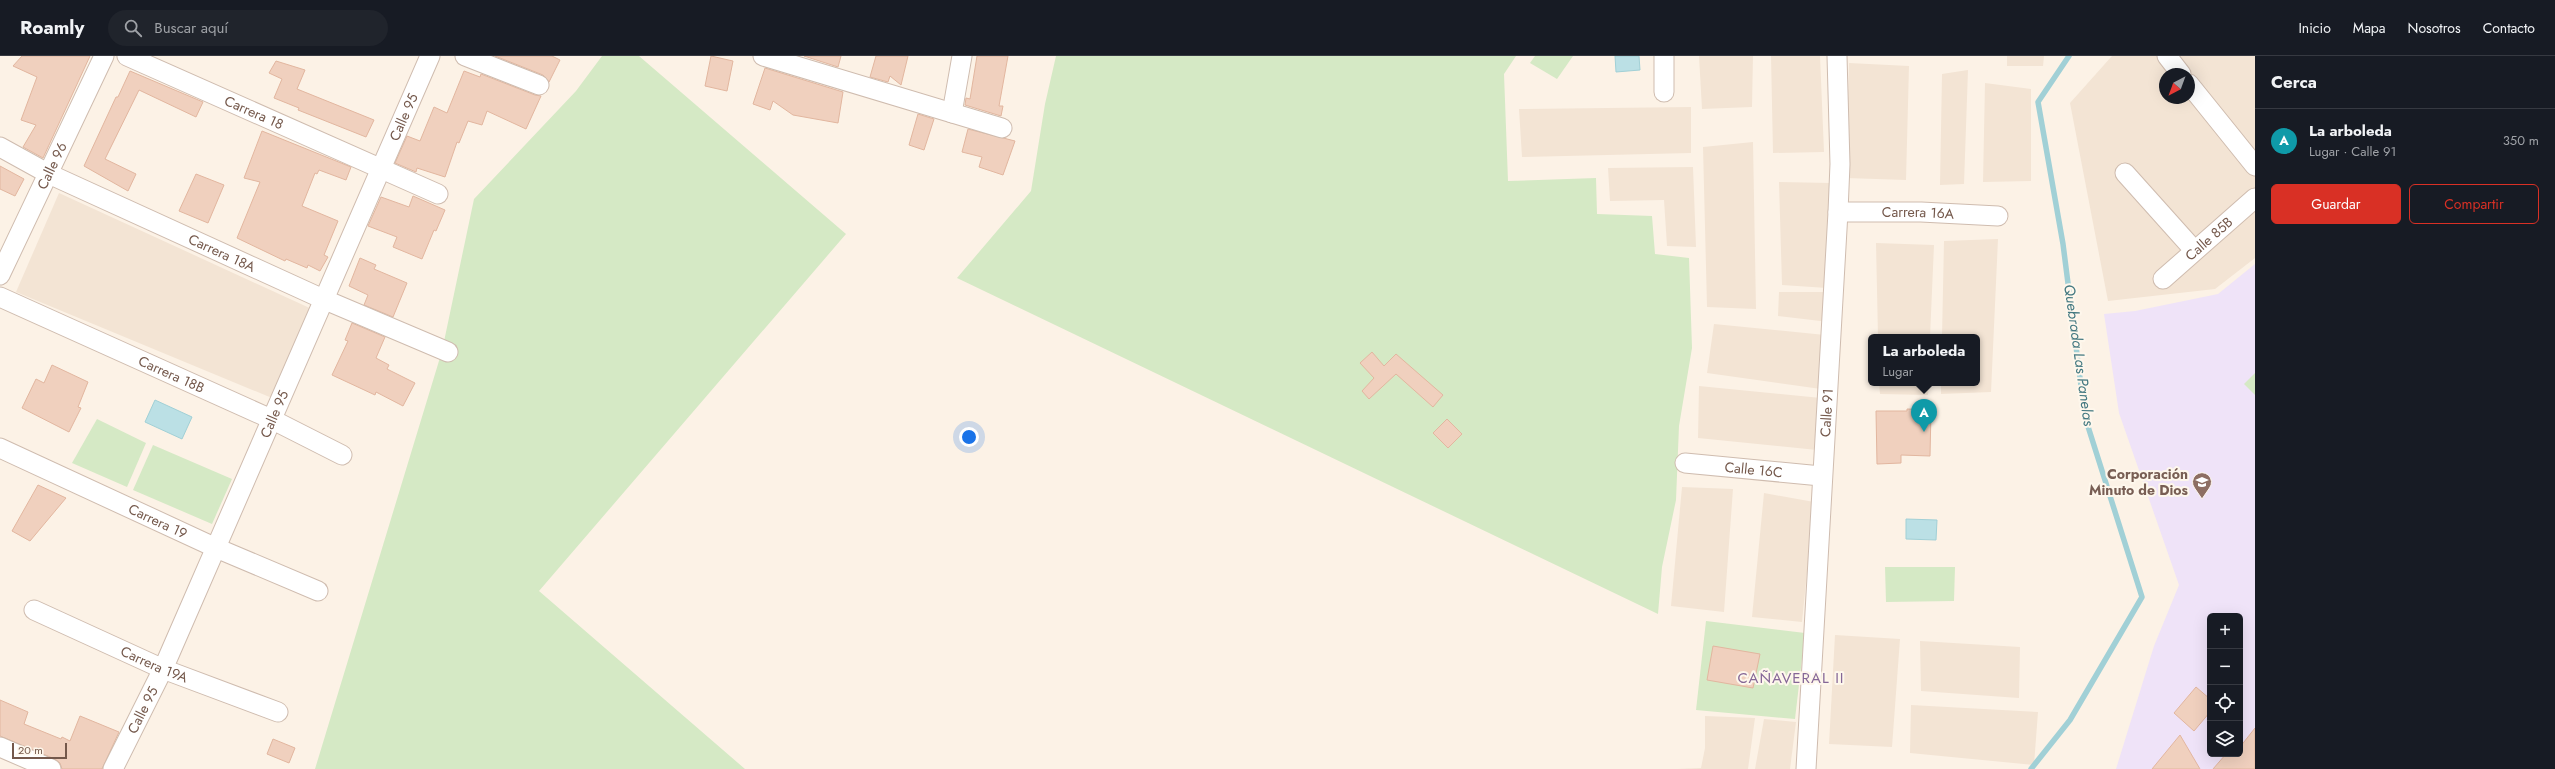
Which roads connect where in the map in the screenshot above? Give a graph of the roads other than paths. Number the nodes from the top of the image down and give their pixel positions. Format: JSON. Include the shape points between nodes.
{"nodes":[{"id":1,"x":104,"y":56,"type":"edge"},
{"id":2,"x":126,"y":56,"type":"edge"},
{"id":3,"x":430,"y":56,"type":"edge"},
{"id":4,"x":465,"y":56,"type":"edge"},
{"id":5,"x":763,"y":56,"type":"edge"},
{"id":6,"x":962,"y":56,"type":"edge"},
{"id":7,"x":1664,"y":56,"type":"edge"},
{"id":8,"x":1837,"y":56,"type":"edge"},
{"id":9,"x":2167,"y":56,"type":"edge"},
{"id":10,"x":2176,"y":68,"type":"edge"},
{"id":11,"x":539,"y":85,"type":"dead end"},
{"id":12,"x":2195,"y":91,"type":"edge"},
{"id":13,"x":1664,"y":92,"type":"dead end"},
{"id":14,"x":952,"y":113,"type":"junction"},
{"id":15,"x":1002,"y":128,"type":"dead end"},
{"id":16,"x":0,"y":147,"type":"edge"},
{"id":17,"x":2255,"y":166,"type":"edge"},
{"id":18,"x":381,"y":168,"type":"junction"},
{"id":19,"x":2125,"y":173,"type":"dead end"},
{"id":20,"x":49,"y":174,"type":"junction"},
{"id":21,"x":438,"y":194,"type":"dead end"},
{"id":22,"x":2255,"y":198,"type":"edge"},
{"id":23,"x":1838,"y":212,"type":"junction"},
{"id":24,"x":1998,"y":216,"type":"dead end"},
{"id":25,"x":2194,"y":250,"type":"junction"},
{"id":26,"x":0,"y":275,"type":"edge"},
{"id":27,"x":2163,"y":279,"type":"dead end"},
{"id":28,"x":0,"y":297,"type":"edge"},
{"id":29,"x":322,"y":299,"type":"junction"},
{"id":30,"x":448,"y":352,"type":"dead end"},
{"id":31,"x":271,"y":420,"type":"junction"},
{"id":32,"x":0,"y":448,"type":"edge"},
{"id":33,"x":342,"y":455,"type":"dead end"},
{"id":34,"x":1685,"y":463,"type":"dead end"},
{"id":35,"x":1821,"y":476,"type":"junction"},
{"id":36,"x":214,"y":547,"type":"junction"},
{"id":37,"x":318,"y":591,"type":"dead end"},
{"id":38,"x":34,"y":610,"type":"dead end"},
{"id":39,"x":163,"y":669,"type":"junction"},
{"id":40,"x":278,"y":712,"type":"dead end"},
{"id":41,"x":0,"y":747,"type":"edge"},
{"id":42,"x":51,"y":769,"type":"edge"},
{"id":43,"x":113,"y":769,"type":"edge"},
{"id":44,"x":1806,"y":769,"type":"edge"}],
"edges":[{"from":1,"to":20,"type":"street","name":"Calle 96"},
{"from":2,"to":18,"type":"street","name":"Carrera 18"},
{"from":3,"to":18,"type":"street","name":"Calle 95"},
{"from":4,"to":11,"type":"street"},
{"from":5,"to":14,"type":"street"},
{"from":6,"to":14,"type":"street"},
{"from":7,"to":13,"type":"street"},
{"from":8,"to":23,"type":"street","name":"Calle 91","via":[[1840,164]]},
{"from":9,"to":10,"type":"street"},
{"from":12,"to":17,"type":"street"},
{"from":14,"to":15,"type":"street"},
{"from":16,"to":20,"type":"street","name":"Carrera 18A"},
{"from":18,"to":21,"type":"street","name":"Carrera 18"},
{"from":18,"to":29,"type":"street","name":"Calle 95"},
{"from":19,"to":25,"type":"street"},
{"from":20,"to":26,"type":"street","name":"Calle 96"},
{"from":20,"to":29,"type":"street","name":"Carrera 18A"},
{"from":22,"to":25,"type":"street","name":"Calle 85B"},
{"from":23,"to":24,"type":"street","name":"Carrera 16A","via":[[1921,212]]},
{"from":23,"to":35,"type":"street","name":"Calle 91"},
{"from":25,"to":27,"type":"street","name":"Calle 85B"},
{"from":28,"to":31,"type":"street","name":"Carrera 18B"},
{"from":29,"to":30,"type":"street","name":"Carrera 18A"},
{"from":29,"to":31,"type":"street","name":"Calle 95"},
{"from":31,"to":33,"type":"street","name":"Carrera 18B"},
{"from":31,"to":36,"type":"street","name":"Calle 95"},
{"from":32,"to":36,"type":"street","name":"Carrera 19"},
{"from":34,"to":35,"type":"street","name":"Calle 16C"},
{"from":35,"to":44,"type":"street","name":"Calle 91"},
{"from":36,"to":37,"type":"street","name":"Carrera 19"},
{"from":36,"to":39,"type":"street","name":"Calle 95"},
{"from":38,"to":39,"type":"street","name":"Carrera 19A"},
{"from":39,"to":40,"type":"street","name":"Carrera 19A"},
{"from":39,"to":43,"type":"street","name":"Calle 95"},
{"from":41,"to":42,"type":"street"}]}
